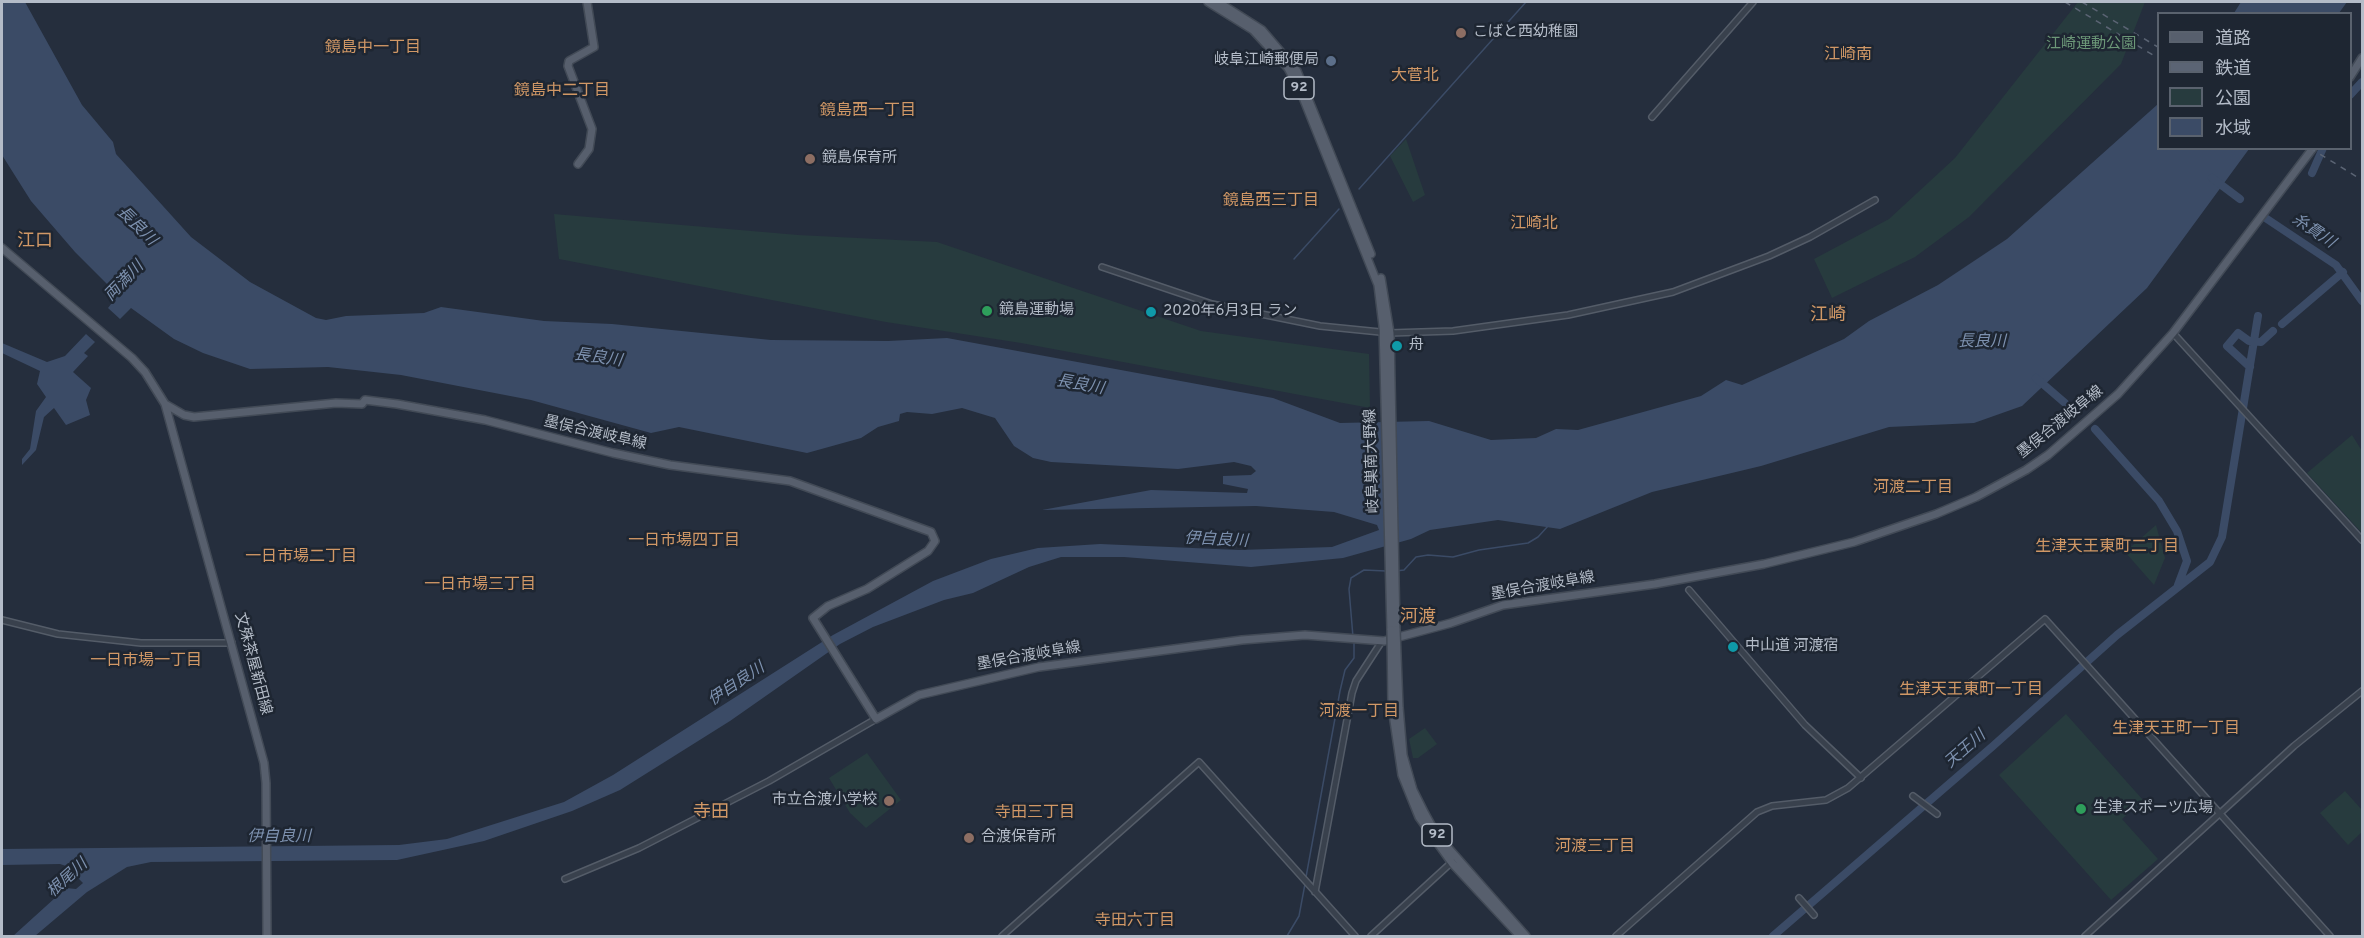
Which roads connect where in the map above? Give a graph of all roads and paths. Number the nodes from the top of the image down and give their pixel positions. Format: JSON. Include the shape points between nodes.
{"nodes":[{"id":1,"x":587,"y":2,"type":"edge"},
{"id":2,"x":1208,"y":2,"type":"edge"},
{"id":3,"x":1218,"y":2,"type":"edge"},
{"id":4,"x":1753,"y":2,"type":"edge"},
{"id":5,"x":2362,"y":58,"type":"edge"},
{"id":6,"x":2352,"y":74,"type":"edge"},
{"id":7,"x":1652,"y":117,"type":"dead end"},
{"id":8,"x":2311,"y":150,"type":"edge"},
{"id":9,"x":578,"y":164,"type":"dead end"},
{"id":10,"x":1875,"y":200,"type":"dead end"},
{"id":11,"x":1349,"y":205,"type":"junction"},
{"id":12,"x":2,"y":248,"type":"edge"},
{"id":13,"x":1102,"y":267,"type":"dead end"},
{"id":14,"x":2173,"y":333,"type":"junction"},
{"id":15,"x":1386,"y":336,"type":"junction"},
{"id":16,"x":165,"y":404,"type":"junction"},
{"id":17,"x":2362,"y":540,"type":"edge"},
{"id":18,"x":1689,"y":590,"type":"dead end"},
{"id":19,"x":2,"y":620,"type":"edge"},
{"id":20,"x":1382,"y":641,"type":"junction"},
{"id":21,"x":232,"y":643,"type":"junction"},
{"id":22,"x":2362,"y":691,"type":"edge"},
{"id":23,"x":874,"y":716,"type":"junction"},
{"id":24,"x":1861,"y":778,"type":"junction"},
{"id":25,"x":1913,"y":796,"type":"dead end"},
{"id":26,"x":1937,"y":813,"type":"dead end"},
{"id":27,"x":2219,"y":813,"type":"junction"},
{"id":28,"x":1454,"y":861,"type":"junction"},
{"id":29,"x":565,"y":879,"type":"dead end"},
{"id":30,"x":1313,"y":890,"type":"junction"},
{"id":31,"x":1799,"y":898,"type":"dead end"},
{"id":32,"x":1814,"y":915,"type":"dead end"},
{"id":33,"x":267,"y":936,"type":"edge"},
{"id":34,"x":1002,"y":936,"type":"edge"},
{"id":35,"x":1354,"y":936,"type":"edge"},
{"id":36,"x":1371,"y":936,"type":"edge"},
{"id":37,"x":1520,"y":936,"type":"edge"},
{"id":38,"x":1526,"y":936,"type":"edge"},
{"id":39,"x":1616,"y":936,"type":"edge"},
{"id":40,"x":2085,"y":936,"type":"edge"},
{"id":41,"x":2330,"y":936,"type":"edge"}],
"edges":[{"from":1,"to":9,"type":"main road","via":[[594,47],[569,61],[568,66],[592,129],[589,149]]},
{"from":2,"to":11,"type":"main road","name":"岐阜巣南大野線","number":"92","via":[[1253,30],[1288,68]]},
{"from":3,"to":11,"type":"main road","name":"岐阜巣南大野線","number":"92","via":[[1262,30],[1297,71]]},
{"from":4,"to":7,"type":"street"},
{"from":5,"to":6,"type":"main road"},
{"from":8,"to":14,"type":"main road","name":"墨俣合渡岐阜線"},
{"from":10,"to":15,"type":"street","via":[[1769,256],[1662,295],[1511,324]]},
{"from":11,"to":15,"type":"main road","name":"岐阜巣南大野線","number":"92","via":[[1382,282]]},
{"from":12,"to":16,"type":"main road","via":[[132,358]]},
{"from":13,"to":15,"type":"street","via":[[1215,305]]},
{"from":14,"to":17,"type":"street"},
{"from":14,"to":20,"type":"main road","name":"墨俣合渡岐阜線","via":[[2118,394],[2048,455],[1976,497],[1936,514],[1854,542],[1764,564],[1503,605]]},
{"from":15,"to":28,"type":"main road","name":"岐阜巣南大野線","number":"92","bridge":true,"via":[[1397,757],[1410,797],[1431,838]]},
{"from":16,"to":21,"type":"main road","name":"文殊茶屋新田線"},
{"from":16,"to":23,"type":"main road","name":"墨俣合渡岐阜線","via":[[184,415],[215,415],[362,404],[365,400],[486,420],[578,446],[670,465],[790,482],[931,532],[934,541],[928,550],[813,618]]},
{"from":18,"to":24,"type":"street","via":[[1805,725]]},
{"from":19,"to":21,"type":"street","via":[[58,633],[141,643]]},
{"from":20,"to":23,"type":"main road","name":"墨俣合渡岐阜線","via":[[1305,635],[1050,666],[919,695]]},
{"from":20,"to":30,"type":"street","via":[[1352,693]]},
{"from":21,"to":33,"type":"main road","name":"文殊茶屋新田線","via":[[264,763]]},
{"from":22,"to":27,"type":"street"},
{"from":23,"to":29,"type":"street","via":[[769,781],[639,848]]},
{"from":24,"to":27,"type":"street","via":[[2045,620]]},
{"from":24,"to":39,"type":"street","via":[[1826,800],[1772,806],[1757,812]]},
{"from":25,"to":26,"type":"street"},
{"from":27,"to":40,"type":"street"},
{"from":27,"to":41,"type":"street"},
{"from":28,"to":36,"type":"street","number":"92"},
{"from":28,"to":37,"type":"main road","name":"岐阜巣南大野線","number":"92"},
{"from":28,"to":38,"type":"main road","name":"岐阜巣南大野線","number":"92"},
{"from":30,"to":34,"type":"street","via":[[1199,762]]},
{"from":30,"to":35,"type":"street"},
{"from":31,"to":32,"type":"street"}]}
